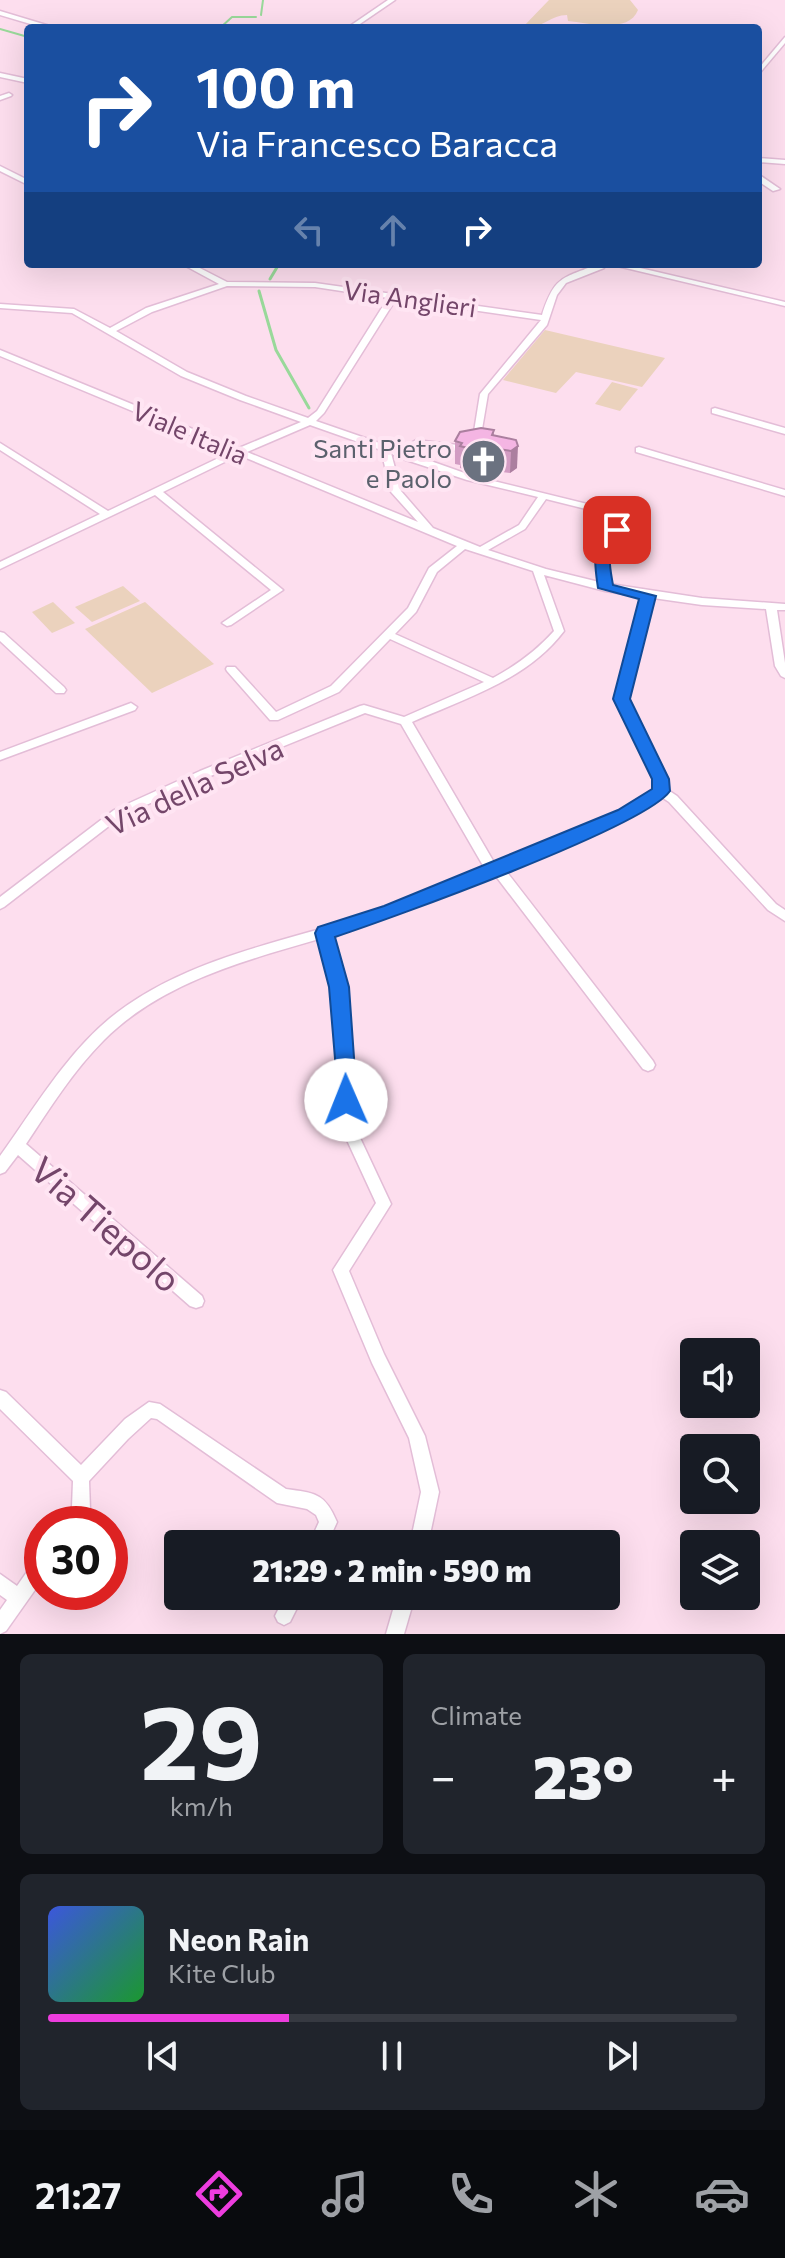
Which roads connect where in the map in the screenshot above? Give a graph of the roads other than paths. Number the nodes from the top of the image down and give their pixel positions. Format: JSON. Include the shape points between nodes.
{"nodes":[{"id":1,"x":392,"y":0,"type":"edge"},
{"id":2,"x":0,"y":13,"type":"edge"},
{"id":3,"x":37,"y":24,"type":"edge"},
{"id":4,"x":356,"y":24,"type":"edge"},
{"id":5,"x":785,"y":39,"type":"edge"},
{"id":6,"x":762,"y":68,"type":"edge"},
{"id":7,"x":0,"y":75,"type":"edge"},
{"id":8,"x":24,"y":80,"type":"edge"},
{"id":9,"x":9,"y":95,"type":"dead end"},
{"id":10,"x":0,"y":98,"type":"edge"},
{"id":11,"x":762,"y":160,"type":"edge"},
{"id":12,"x":785,"y":162,"type":"edge"},
{"id":13,"x":0,"y":168,"type":"edge"},
{"id":14,"x":762,"y":180,"type":"edge"},
{"id":15,"x":24,"y":181,"type":"edge"},
{"id":16,"x":762,"y":191,"type":"edge"},
{"id":17,"x":194,"y":268,"type":"edge"},
{"id":18,"x":593,"y":268,"type":"edge"},
{"id":19,"x":636,"y":268,"type":"edge"},
{"id":20,"x":671,"y":268,"type":"edge"},
{"id":21,"x":666,"y":274,"type":"junction"},
{"id":22,"x":226,"y":284,"type":"junction"},
{"id":23,"x":393,"y":297,"type":"junction"},
{"id":24,"x":785,"y":304,"type":"edge"},
{"id":25,"x":0,"y":306,"type":"edge"},
{"id":26,"x":16,"y":309,"type":"junction"},
{"id":27,"x":0,"y":318,"type":"edge"},
{"id":28,"x":545,"y":318,"type":"junction"},
{"id":29,"x":112,"y":330,"type":"junction"},
{"id":30,"x":0,"y":353,"type":"edge"},
{"id":31,"x":715,"y":411,"type":"dead end"},
{"id":32,"x":308,"y":422,"type":"junction"},
{"id":33,"x":785,"y":431,"type":"edge"},
{"id":34,"x":0,"y":446,"type":"edge"},
{"id":35,"x":385,"y":449,"type":"junction"},
{"id":36,"x":639,"y":450,"type":"dead end"},
{"id":37,"x":238,"y":452,"type":"junction"},
{"id":38,"x":400,"y":455,"type":"junction"},
{"id":39,"x":156,"y":491,"type":"junction"},
{"id":40,"x":785,"y":493,"type":"edge"},
{"id":41,"x":544,"y":495,"type":"junction"},
{"id":42,"x":108,"y":515,"type":"junction"},
{"id":43,"x":433,"y":532,"type":"junction"},
{"id":44,"x":464,"y":545,"type":"junction"},
{"id":45,"x":480,"y":551,"type":"junction"},
{"id":46,"x":0,"y":566,"type":"edge"},
{"id":47,"x":538,"y":572,"type":"junction"},
{"id":48,"x":605,"y":588,"type":"junction"},
{"id":49,"x":648,"y":596,"type":"junction"},
{"id":50,"x":771,"y":606,"type":"junction"},
{"id":51,"x":785,"y":607,"type":"edge"},
{"id":52,"x":227,"y":623,"type":"dead end"},
{"id":53,"x":0,"y":635,"type":"edge"},
{"id":54,"x":389,"y":635,"type":"junction"},
{"id":55,"x":231,"y":669,"type":"dead end"},
{"id":56,"x":785,"y":674,"type":"edge"},
{"id":57,"x":491,"y":681,"type":"junction"},
{"id":58,"x":60,"y":690,"type":"dead end"},
{"id":59,"x":131,"y":707,"type":"dead end"},
{"id":60,"x":405,"y":721,"type":"junction"},
{"id":61,"x":0,"y":756,"type":"edge"},
{"id":62,"x":661,"y":791,"type":"junction"},
{"id":63,"x":494,"y":869,"type":"junction"},
{"id":64,"x":0,"y":904,"type":"edge"},
{"id":65,"x":785,"y":916,"type":"edge"},
{"id":66,"x":324,"y":933,"type":"junction"},
{"id":67,"x":648,"y":1065,"type":"dead end"},
{"id":68,"x":17,"y":1145,"type":"junction"},
{"id":69,"x":0,"y":1168,"type":"edge"},
{"id":70,"x":196,"y":1301,"type":"dead end"},
{"id":71,"x":0,"y":1398,"type":"edge"},
{"id":72,"x":81,"y":1477,"type":"junction"},
{"id":73,"x":81,"y":1506,"type":"edge"},
{"id":74,"x":324,"y":1530,"type":"edge"},
{"id":75,"x":422,"y":1530,"type":"edge"},
{"id":76,"x":0,"y":1583,"type":"edge"},
{"id":77,"x":24,"y":1592,"type":"edge"},
{"id":78,"x":19,"y":1599,"type":"junction"},
{"id":79,"x":287,"y":1610,"type":"edge"},
{"id":80,"x":402,"y":1610,"type":"edge"},
{"id":81,"x":284,"y":1616,"type":"dead end"},
{"id":82,"x":0,"y":1625,"type":"edge"},
{"id":83,"x":395,"y":1634,"type":"edge"}],
"edges":[{"from":1,"to":4,"type":"street"},
{"from":2,"to":3,"type":"street"},
{"from":5,"to":6,"type":"street"},
{"from":7,"to":8,"type":"street"},
{"from":9,"to":10,"type":"street"},
{"from":11,"to":12,"type":"street"},
{"from":13,"to":15,"type":"street"},
{"from":14,"to":16,"type":"street","via":[[776,189]]},
{"from":17,"to":22,"type":"street"},
{"from":18,"to":28,"type":"street","via":[[563,281]]},
{"from":19,"to":21,"type":"street"},
{"from":20,"to":21,"type":"street"},
{"from":21,"to":24,"type":"street"},
{"from":22,"to":23,"type":"street","name":"Via Anglieri","via":[[315,285]]},
{"from":22,"to":29,"type":"street","via":[[149,310]]},
{"from":23,"to":28,"type":"street","name":"Via Anglieri"},
{"from":23,"to":32,"type":"street","via":[[320,413]]},
{"from":25,"to":26,"type":"street"},
{"from":26,"to":27,"type":"street"},
{"from":26,"to":29,"type":"street","via":[[63,308]]},
{"from":28,"to":38,"type":"street","via":[[484,394],[476,445],[467,449],[416,443]]},
{"from":29,"to":32,"type":"street","via":[[184,374]]},
{"from":30,"to":37,"type":"street","name":"Viale Italia"},
{"from":31,"to":33,"type":"street"},
{"from":32,"to":35,"type":"street"},
{"from":32,"to":37,"type":"street"},
{"from":34,"to":42,"type":"street"},
{"from":35,"to":38,"type":"street"},
{"from":35,"to":43,"type":"street","via":[[396,492]]},
{"from":36,"to":40,"type":"street"},
{"from":37,"to":39,"type":"street"},
{"from":37,"to":43,"type":"street","name":"Viale Italia"},
{"from":38,"to":41,"type":"street"},
{"from":39,"to":42,"type":"street"},
{"from":39,"to":52,"type":"street","via":[[278,590]]},
{"from":41,"to":45,"type":"street","via":[[522,527]]},
{"from":41,"to":48,"type":"street","via":[[629,517],[604,543],[600,555]]},
{"from":42,"to":46,"type":"street"},
{"from":43,"to":44,"type":"street","name":"Viale Italia"},
{"from":44,"to":45,"type":"street","name":"Viale Italia"},
{"from":44,"to":54,"type":"street","via":[[433,570],[412,610]]},
{"from":45,"to":47,"type":"street","name":"Viale Italia"},
{"from":47,"to":48,"type":"street","name":"Viale Italia"},
{"from":47,"to":57,"type":"street","via":[[559,631],[546,649]]},
{"from":48,"to":49,"type":"street","name":"Viale Italia"},
{"from":49,"to":50,"type":"street","name":"Viale Italia"},
{"from":49,"to":62,"type":"street","via":[[622,699],[661,779]]},
{"from":50,"to":51,"type":"street","name":"Viale Italia"},
{"from":50,"to":56,"type":"street"},
{"from":53,"to":58,"type":"street"},
{"from":54,"to":55,"type":"street","via":[[335,689],[274,717]]},
{"from":54,"to":57,"type":"street"},
{"from":57,"to":60,"type":"street"},
{"from":59,"to":61,"type":"street"},
{"from":60,"to":63,"type":"street"},
{"from":60,"to":64,"type":"street","name":"Via della Selva","via":[[364,709],[118,813]]},
{"from":62,"to":63,"type":"street","via":[[625,815]]},
{"from":62,"to":65,"type":"street"},
{"from":63,"to":66,"type":"street"},
{"from":63,"to":67,"type":"street"},
{"from":66,"to":68,"type":"street","via":[[189,978],[146,999],[89,1048]]},
{"from":66,"to":75,"type":"street","via":[[339,987],[347,1125],[384,1204],[341,1270],[417,1436],[430,1492]]},
{"from":68,"to":69,"type":"street"},
{"from":68,"to":70,"type":"street","name":"Via Tiepolo"},
{"from":71,"to":72,"type":"street"},
{"from":72,"to":73,"type":"street"},
{"from":72,"to":74,"type":"street","via":[[138,1417],[149,1410],[160,1412],[283,1497],[310,1501],[322,1509],[328,1522]]},
{"from":76,"to":78,"type":"street"},
{"from":77,"to":78,"type":"street"},
{"from":78,"to":82,"type":"street"},
{"from":79,"to":81,"type":"street"},
{"from":80,"to":83,"type":"street"}]}
